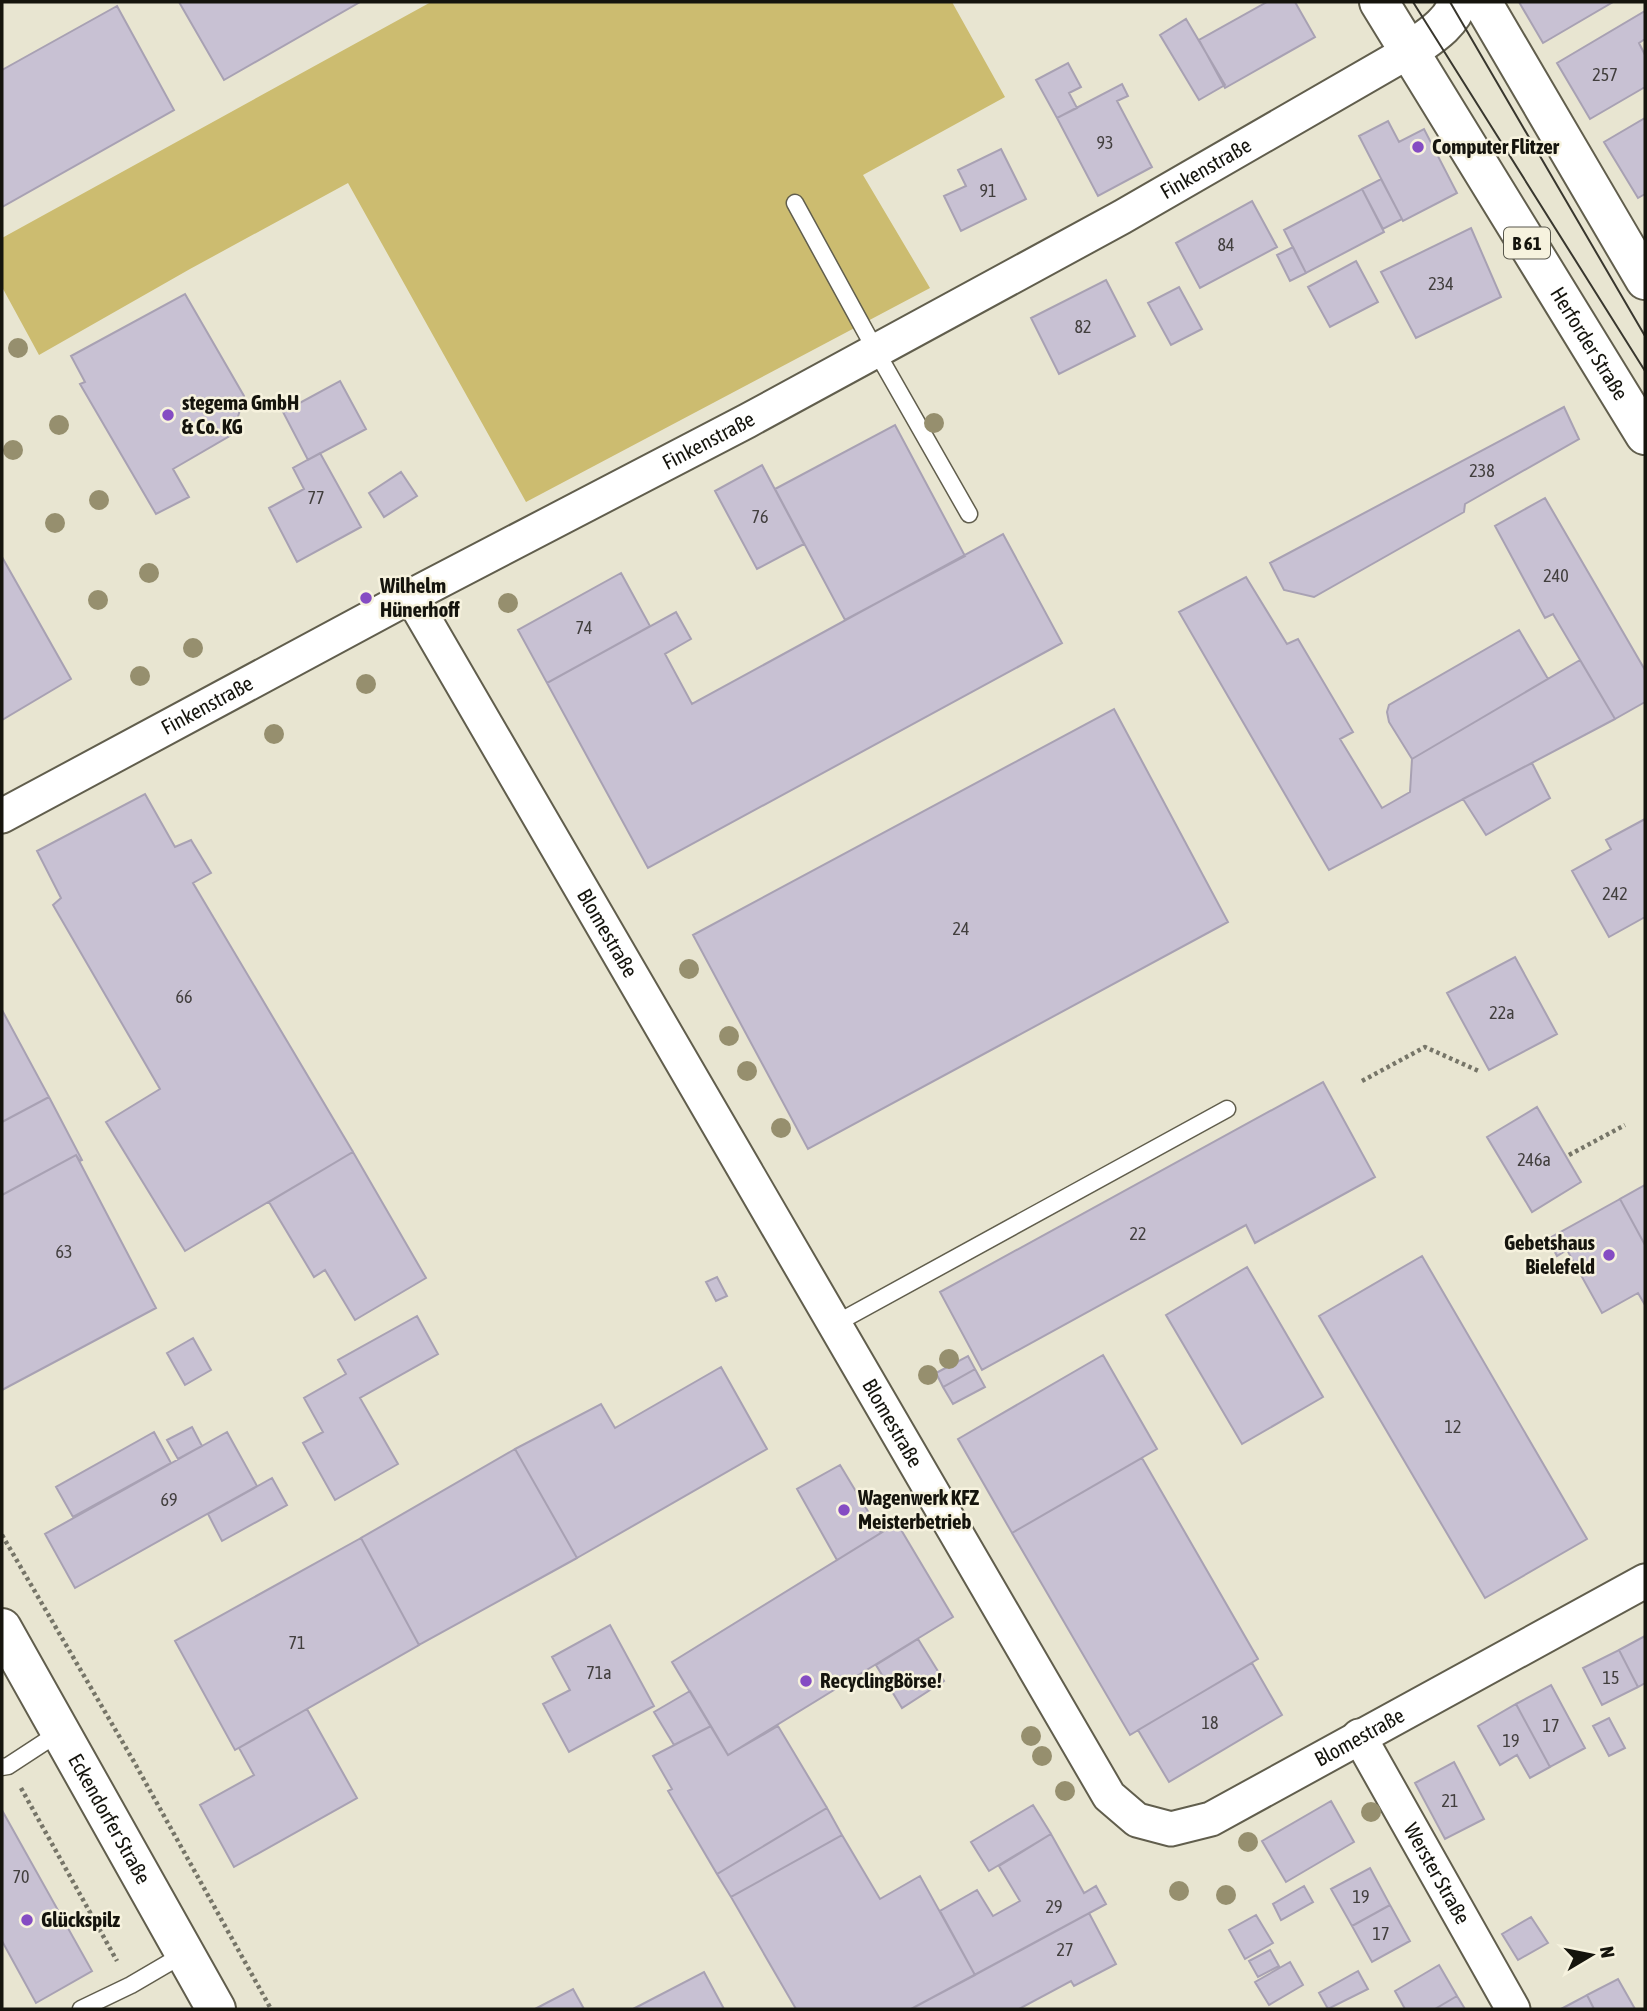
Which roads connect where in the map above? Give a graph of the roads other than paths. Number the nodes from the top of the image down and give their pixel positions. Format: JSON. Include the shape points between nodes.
{"nodes":[{"id":1,"x":1379,"y":2,"type":"edge"},
{"id":2,"x":1458,"y":2,"type":"edge"},
{"id":3,"x":1482,"y":2,"type":"edge"},
{"id":4,"x":1408,"y":52,"type":"junction"},
{"id":5,"x":795,"y":203,"type":"dead end"},
{"id":6,"x":1645,"y":280,"type":"edge"},
{"id":7,"x":876,"y":351,"type":"junction"},
{"id":8,"x":1645,"y":435,"type":"edge"},
{"id":9,"x":969,"y":514,"type":"dead end"},
{"id":10,"x":411,"y":596,"type":"junction"},
{"id":11,"x":2,"y":816,"type":"edge"},
{"id":12,"x":1227,"y":1109,"type":"dead end"},
{"id":13,"x":835,"y":1324,"type":"junction"},
{"id":14,"x":1645,"y":1581,"type":"edge"},
{"id":15,"x":2,"y":1628,"type":"edge"},
{"id":16,"x":60,"y":1732,"type":"junction"},
{"id":17,"x":1359,"y":1736,"type":"junction"},
{"id":18,"x":5,"y":1766,"type":"edge"},
{"id":19,"x":184,"y":1954,"type":"junction"},
{"id":20,"x":80,"y":2009,"type":"edge"},
{"id":21,"x":216,"y":2009,"type":"edge"},
{"id":22,"x":1513,"y":2009,"type":"edge"}],
"edges":[{"from":1,"to":4,"type":"main road","name":"Herforder Straße","number":"B 61"},
{"from":2,"to":4,"type":"main road","via":[[1446,22]]},
{"from":3,"to":6,"type":"main road"},
{"from":4,"to":7,"type":"street","name":"Finkenstraße","via":[[1203,172]]},
{"from":4,"to":8,"type":"main road","name":"Herforder Straße","number":"B 61"},
{"from":5,"to":7,"type":"lane"},
{"from":7,"to":9,"type":"lane"},
{"from":7,"to":10,"type":"street","name":"Finkenstraße"},
{"from":10,"to":11,"type":"street","name":"Finkenstraße"},
{"from":10,"to":13,"type":"street","name":"Blomestraße"},
{"from":12,"to":13,"type":"lane"},
{"from":13,"to":17,"type":"street","name":"Blomestraße","via":[[1108,1796],[1137,1820],[1171,1829],[1211,1819]]},
{"from":14,"to":17,"type":"street","name":"Blomestraße"},
{"from":15,"to":16,"type":"main road","name":"Eckendorfer Straße"},
{"from":16,"to":18,"type":"lane"},
{"from":16,"to":19,"type":"main road","name":"Eckendorfer Straße"},
{"from":17,"to":22,"type":"street","name":"Werster Straße"},
{"from":19,"to":20,"type":"lane"},
{"from":19,"to":21,"type":"main road","name":"Eckendorfer Straße"}]}
